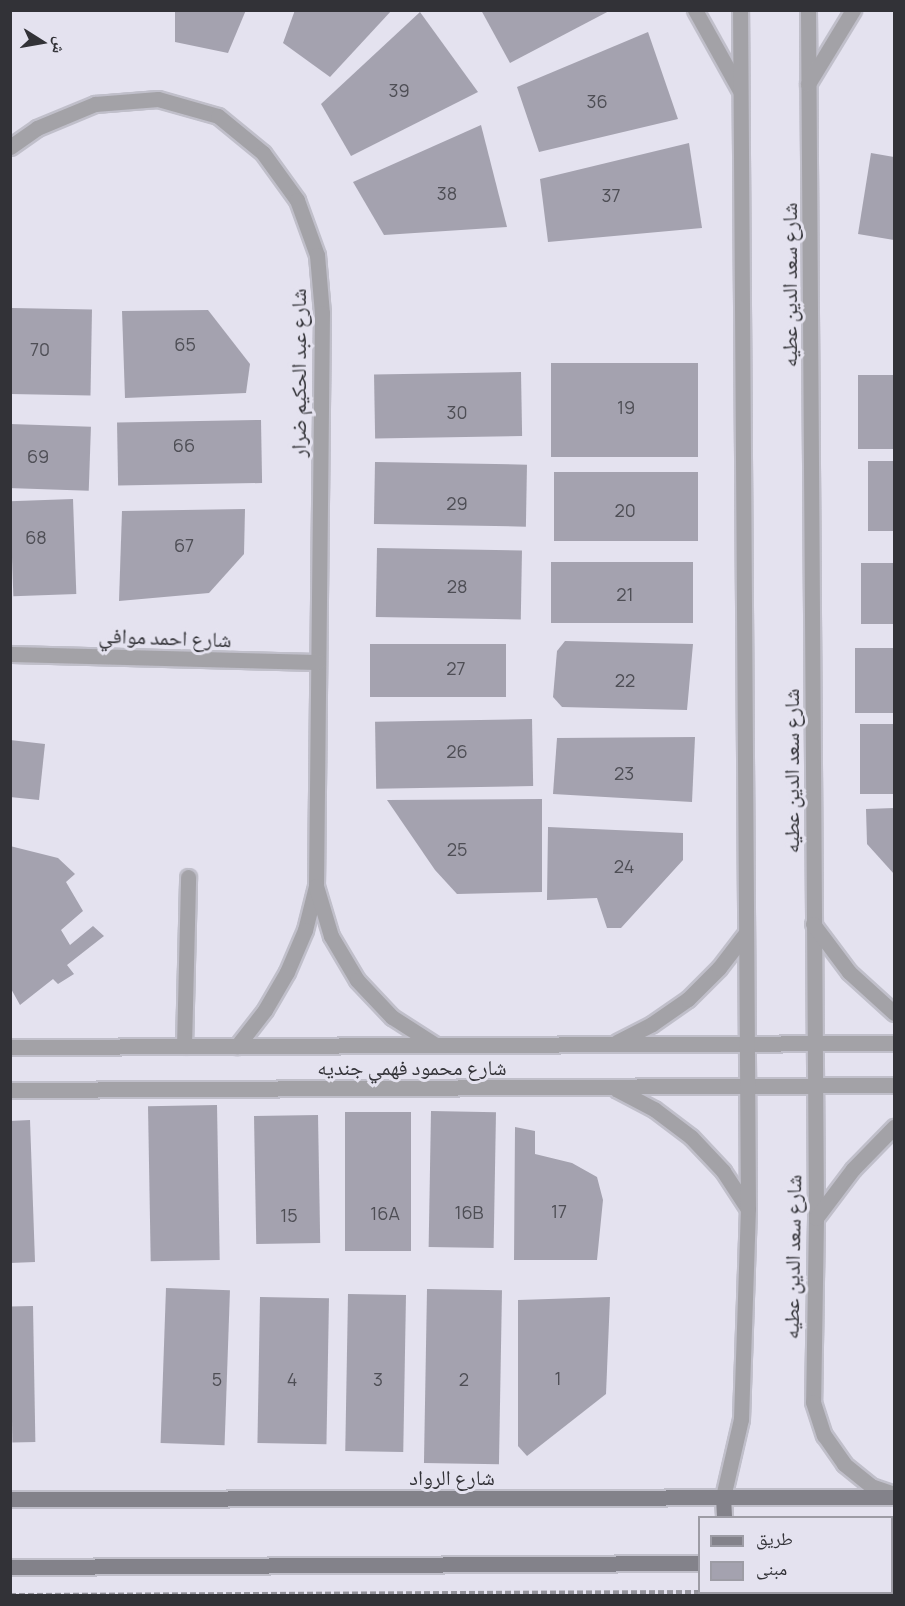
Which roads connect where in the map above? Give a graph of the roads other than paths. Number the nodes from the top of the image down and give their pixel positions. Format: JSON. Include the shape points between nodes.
{"nodes":[{"id":1,"x":695,"y":10,"type":"edge"},
{"id":2,"x":740,"y":10,"type":"edge"},
{"id":3,"x":808,"y":10,"type":"edge"},
{"id":4,"x":853,"y":10,"type":"edge"},
{"id":5,"x":808,"y":84,"type":"junction"},
{"id":6,"x":740,"y":92,"type":"junction"},
{"id":7,"x":10,"y":147,"type":"edge"},
{"id":8,"x":10,"y":654,"type":"edge"},
{"id":9,"x":318,"y":662,"type":"junction"},
{"id":10,"x":188,"y":877,"type":"dead end"},
{"id":11,"x":316,"y":886,"type":"junction"},
{"id":12,"x":813,"y":924,"type":"junction"},
{"id":13,"x":746,"y":933,"type":"junction"},
{"id":14,"x":894,"y":1013,"type":"edge"},
{"id":15,"x":814,"y":1043,"type":"junction"},
{"id":16,"x":894,"y":1043,"type":"edge"},
{"id":17,"x":435,"y":1044,"type":"junction"},
{"id":18,"x":612,"y":1044,"type":"junction"},
{"id":19,"x":747,"y":1044,"type":"junction"},
{"id":20,"x":184,"y":1046,"type":"junction"},
{"id":21,"x":237,"y":1046,"type":"junction"},
{"id":22,"x":10,"y":1047,"type":"edge"},
{"id":23,"x":894,"y":1085,"type":"edge"},
{"id":24,"x":747,"y":1086,"type":"junction"},
{"id":25,"x":814,"y":1086,"type":"junction"},
{"id":26,"x":613,"y":1087,"type":"junction"},
{"id":27,"x":10,"y":1090,"type":"edge"},
{"id":28,"x":894,"y":1127,"type":"edge"},
{"id":29,"x":748,"y":1209,"type":"junction"},
{"id":30,"x":816,"y":1218,"type":"junction"},
{"id":31,"x":894,"y":1495,"type":"edge"},
{"id":32,"x":723,"y":1497,"type":"junction"},
{"id":33,"x":10,"y":1499,"type":"edge"},
{"id":34,"x":724,"y":1516,"type":"edge"},
{"id":35,"x":698,"y":1563,"type":"edge"},
{"id":36,"x":10,"y":1567,"type":"edge"}],
"edges":[{"from":1,"to":6,"type":"street"},
{"from":2,"to":6,"type":"street"},
{"from":3,"to":5,"type":"street","name":"شارع سعد الدين عطيه"},
{"from":4,"to":5,"type":"street"},
{"from":5,"to":12,"type":"street","name":"شارع سعد الدين عطيه"},
{"from":6,"to":13,"type":"street"},
{"from":7,"to":9,"type":"street","name":"شارع عبد الحكيم ضرار","via":[[37,129],[95,104],[158,99],[218,116],[263,153],[297,200],[317,255],[322,313]]},
{"from":8,"to":9,"type":"street","name":"شارع احمد موافي"},
{"from":9,"to":11,"type":"street","name":"شارع عبد الحكيم ضرار"},
{"from":10,"to":20,"type":"street"},
{"from":11,"to":17,"type":"street","name":"شارع عبد الحكيم ضرار","via":[[331,936],[357,980],[392,1017]]},
{"from":11,"to":21,"type":"street","name":"شارع عبد الحكيم ضرار","via":[[287,972],[265,1010]]},
{"from":12,"to":14,"type":"street","via":[[849,972]]},
{"from":12,"to":15,"type":"street","name":"شارع سعد الدين عطيه"},
{"from":13,"to":18,"type":"street","via":[[688,999],[652,1024]]},
{"from":13,"to":19,"type":"street"},
{"from":15,"to":16,"type":"street","name":"شارع محمود فهمي جنديه"},
{"from":15,"to":19,"type":"street","name":"شارع محمود فهمي جنديه"},
{"from":15,"to":25,"type":"street","name":"شارع سعد الدين عطيه"},
{"from":17,"to":18,"type":"street","name":"شارع محمود فهمي جنديه"},
{"from":17,"to":21,"type":"street","name":"شارع محمود فهمي جنديه"},
{"from":18,"to":19,"type":"street","name":"شارع محمود فهمي جنديه"},
{"from":19,"to":24,"type":"street"},
{"from":20,"to":21,"type":"street","name":"شارع محمود فهمي جنديه"},
{"from":20,"to":22,"type":"street","name":"شارع محمود فهمي جنديه"},
{"from":23,"to":25,"type":"street","name":"شارع محمود فهمي جنديه"},
{"from":24,"to":25,"type":"street","name":"شارع محمود فهمي جنديه"},
{"from":24,"to":26,"type":"street","name":"شارع محمود فهمي جنديه"},
{"from":24,"to":29,"type":"street"},
{"from":25,"to":30,"type":"street","name":"شارع سعد الدين عطيه"},
{"from":26,"to":27,"type":"street","name":"شارع محمود فهمي جنديه"},
{"from":26,"to":29,"type":"street","via":[[654,1109],[691,1137],[723,1171]]},
{"from":28,"to":30,"type":"street","via":[[853,1169]]},
{"from":29,"to":32,"type":"street","via":[[741,1419]]},
{"from":30,"to":31,"type":"street","name":"شارع سعد الدين عطيه","via":[[813,1402],[824,1435],[844,1464],[871,1486]]},
{"from":31,"to":32,"type":"street","name":"شارع الرواد"},
{"from":32,"to":33,"type":"street","name":"شارع الرواد"},
{"from":32,"to":34,"type":"street"},
{"from":35,"to":36,"type":"street"}]}
